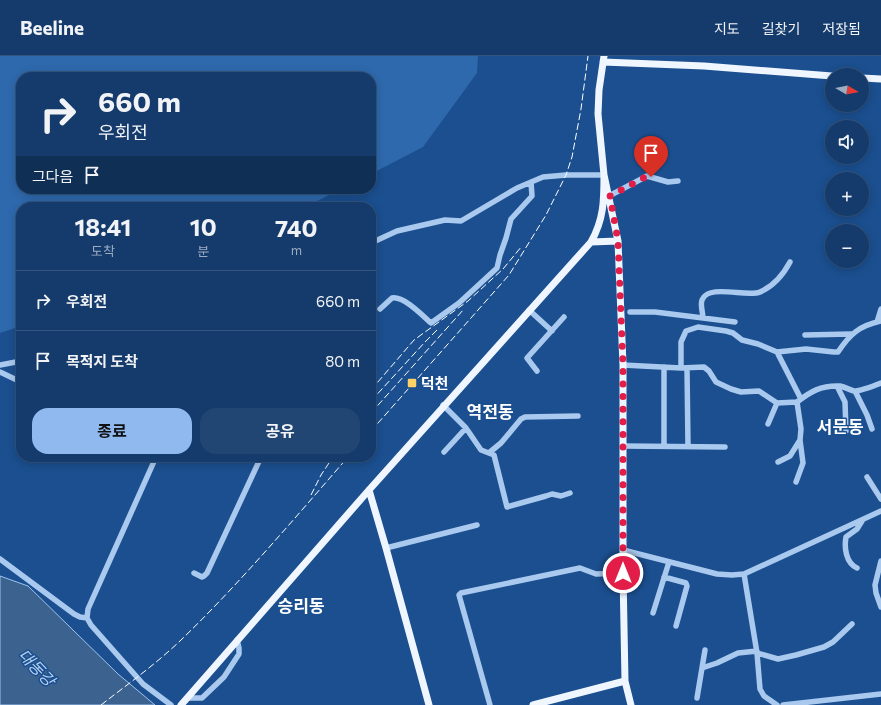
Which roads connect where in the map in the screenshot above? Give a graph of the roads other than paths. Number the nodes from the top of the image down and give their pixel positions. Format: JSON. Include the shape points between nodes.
{"nodes":[{"id":1,"x":603,"y":59,"type":"edge"},
{"id":2,"x":825,"y":75,"type":"edge"},
{"id":3,"x":869,"y":78,"type":"edge"},
{"id":4,"x":881,"y":79,"type":"edge"},
{"id":5,"x":604,"y":175,"type":"junction"},
{"id":6,"x":533,"y":181,"type":"junction"},
{"id":7,"x":678,"y":181,"type":"dead end"},
{"id":8,"x":610,"y":196,"type":"junction"},
{"id":9,"x":376,"y":241,"type":"edge"},
{"id":10,"x":618,"y":241,"type":"junction"},
{"id":11,"x":591,"y":242,"type":"junction"},
{"id":12,"x":790,"y":262,"type":"dead end"},
{"id":13,"x":380,"y":309,"type":"dead end"},
{"id":14,"x":881,"y":309,"type":"edge"},
{"id":15,"x":529,"y":310,"type":"junction"},
{"id":16,"x":630,"y":312,"type":"dead end"},
{"id":17,"x":564,"y":317,"type":"dead end"},
{"id":18,"x":703,"y":318,"type":"junction"},
{"id":19,"x":735,"y":322,"type":"dead end"},
{"id":20,"x":879,"y":322,"type":"edge"},
{"id":21,"x":552,"y":331,"type":"junction"},
{"id":22,"x":851,"y":334,"type":"junction"},
{"id":23,"x":805,"y":335,"type":"dead end"},
{"id":24,"x":777,"y":352,"type":"junction"},
{"id":25,"x":16,"y":362,"type":"edge"},
{"id":26,"x":0,"y":365,"type":"edge"},
{"id":27,"x":623,"y":365,"type":"junction"},
{"id":28,"x":664,"y":367,"type":"junction"},
{"id":29,"x":684,"y":368,"type":"junction"},
{"id":30,"x":537,"y":371,"type":"dead end"},
{"id":31,"x":0,"y":372,"type":"edge"},
{"id":32,"x":16,"y":380,"type":"edge"},
{"id":33,"x":881,"y":382,"type":"edge"},
{"id":34,"x":837,"y":386,"type":"junction"},
{"id":35,"x":855,"y":391,"type":"junction"},
{"id":36,"x":799,"y":401,"type":"junction"},
{"id":37,"x":777,"y":403,"type":"junction"},
{"id":38,"x":444,"y":406,"type":"junction"},
{"id":39,"x":578,"y":416,"type":"dead end"},
{"id":40,"x":768,"y":424,"type":"dead end"},
{"id":41,"x":466,"y":428,"type":"junction"},
{"id":42,"x":872,"y":429,"type":"dead end"},
{"id":43,"x":846,"y":431,"type":"dead end"},
{"id":44,"x":800,"y":440,"type":"junction"},
{"id":45,"x":623,"y":446,"type":"junction"},
{"id":46,"x":664,"y":446,"type":"junction"},
{"id":47,"x":688,"y":446,"type":"junction"},
{"id":48,"x":725,"y":447,"type":"dead end"},
{"id":49,"x":444,"y":452,"type":"dead end"},
{"id":50,"x":490,"y":452,"type":"junction"},
{"id":51,"x":154,"y":462,"type":"edge"},
{"id":52,"x":259,"y":462,"type":"edge"},
{"id":53,"x":778,"y":462,"type":"dead end"},
{"id":54,"x":867,"y":477,"type":"dead end"},
{"id":55,"x":796,"y":482,"type":"dead end"},
{"id":56,"x":369,"y":490,"type":"junction"},
{"id":57,"x":570,"y":493,"type":"dead end"},
{"id":58,"x":881,"y":499,"type":"edge"},
{"id":59,"x":881,"y":512,"type":"edge"},
{"id":60,"x":862,"y":521,"type":"junction"},
{"id":61,"x":477,"y":525,"type":"dead end"},
{"id":62,"x":386,"y":548,"type":"junction"},
{"id":63,"x":623,"y":550,"type":"junction"},
{"id":64,"x":0,"y":559,"type":"edge"},
{"id":65,"x":881,"y":561,"type":"edge"},
{"id":66,"x":669,"y":562,"type":"junction"},
{"id":67,"x":857,"y":568,"type":"dead end"},
{"id":68,"x":194,"y":573,"type":"dead end"},
{"id":69,"x":623,"y":573,"type":"junction"},
{"id":70,"x":744,"y":574,"type":"junction"},
{"id":71,"x":664,"y":577,"type":"junction"},
{"id":72,"x":881,"y":607,"type":"edge"},
{"id":73,"x":653,"y":613,"type":"dead end"},
{"id":74,"x":87,"y":618,"type":"junction"},
{"id":75,"x":852,"y":624,"type":"dead end"},
{"id":76,"x":676,"y":626,"type":"dead end"},
{"id":77,"x":237,"y":640,"type":"junction"},
{"id":78,"x":705,"y":650,"type":"dead end"},
{"id":79,"x":757,"y":652,"type":"junction"},
{"id":80,"x":702,"y":668,"type":"junction"},
{"id":81,"x":625,"y":681,"type":"junction"},
{"id":82,"x":881,"y":694,"type":"edge"},
{"id":83,"x":187,"y":698,"type":"junction"},
{"id":84,"x":697,"y":698,"type":"dead end"},
{"id":85,"x":171,"y":705,"type":"edge"},
{"id":86,"x":181,"y":705,"type":"edge"},
{"id":87,"x":429,"y":705,"type":"edge"},
{"id":88,"x":490,"y":705,"type":"edge"},
{"id":89,"x":532,"y":705,"type":"edge"},
{"id":90,"x":632,"y":705,"type":"edge"},
{"id":91,"x":777,"y":705,"type":"edge"},
{"id":92,"x":783,"y":705,"type":"edge"}],
"edges":[{"from":1,"to":2,"type":"main road"},
{"from":1,"to":5,"type":"main road","via":[[598,114]]},
{"from":3,"to":4,"type":"main road"},
{"from":5,"to":6,"type":"street","via":[[552,175]]},
{"from":5,"to":8,"type":"main road"},
{"from":5,"to":11,"type":"main road","via":[[604,199],[600,222]]},
{"from":6,"to":9,"type":"street","via":[[461,222],[444,220],[395,232]]},
{"from":6,"to":13,"type":"street","via":[[532,196],[511,219],[497,268],[459,303],[431,323],[399,298],[392,298]]},
{"from":7,"to":8,"type":"street","via":[[668,182],[647,176]]},
{"from":8,"to":10,"type":"main road"},
{"from":10,"to":11,"type":"main road"},
{"from":10,"to":27,"type":"main road"},
{"from":11,"to":15,"type":"main road"},
{"from":12,"to":18,"type":"street","via":[[783,275],[760,293],[731,291],[706,295],[702,300]]},
{"from":14,"to":20,"type":"street"},
{"from":15,"to":21,"type":"street"},
{"from":15,"to":38,"type":"main road"},
{"from":16,"to":18,"type":"street","via":[[655,312]]},
{"from":17,"to":21,"type":"street"},
{"from":18,"to":19,"type":"street"},
{"from":20,"to":22,"type":"street"},
{"from":21,"to":30,"type":"street","via":[[527,358]]},
{"from":22,"to":23,"type":"street"},
{"from":22,"to":24,"type":"street","via":[[838,352],[806,349]]},
{"from":24,"to":29,"type":"street","via":[[742,340],[726,330],[698,327],[686,331],[682,338]]},
{"from":24,"to":36,"type":"street"},
{"from":25,"to":26,"type":"street"},
{"from":27,"to":28,"type":"street"},
{"from":27,"to":45,"type":"main road"},
{"from":28,"to":29,"type":"street"},
{"from":28,"to":46,"type":"street"},
{"from":29,"to":37,"type":"street","via":[[704,367],[716,382],[741,392],[759,391]]},
{"from":29,"to":47,"type":"street"},
{"from":31,"to":32,"type":"street"},
{"from":33,"to":35,"type":"street"},
{"from":34,"to":35,"type":"street"},
{"from":34,"to":36,"type":"street","via":[[813,390]]},
{"from":34,"to":43,"type":"street","via":[[845,402]]},
{"from":35,"to":42,"type":"street"},
{"from":36,"to":37,"type":"street"},
{"from":36,"to":44,"type":"street"},
{"from":37,"to":40,"type":"street"},
{"from":38,"to":41,"type":"street"},
{"from":38,"to":56,"type":"main road"},
{"from":39,"to":50,"type":"street","via":[[521,419]]},
{"from":41,"to":49,"type":"street"},
{"from":41,"to":50,"type":"street","via":[[481,450]]},
{"from":44,"to":53,"type":"street","via":[[790,456]]},
{"from":44,"to":55,"type":"street","via":[[803,463]]},
{"from":45,"to":46,"type":"street"},
{"from":45,"to":63,"type":"main road"},
{"from":46,"to":47,"type":"street"},
{"from":47,"to":48,"type":"street"},
{"from":50,"to":57,"type":"street","via":[[494,455],[507,507],[552,494],[561,496]]},
{"from":51,"to":74,"type":"street","via":[[88,610]]},
{"from":52,"to":68,"type":"street","via":[[207,573],[202,577]]},
{"from":54,"to":58,"type":"street"},
{"from":56,"to":62,"type":"main road"},
{"from":56,"to":77,"type":"main road"},
{"from":59,"to":60,"type":"street"},
{"from":60,"to":67,"type":"street","via":[[845,540],[850,564]]},
{"from":60,"to":70,"type":"street"},
{"from":61,"to":62,"type":"street"},
{"from":62,"to":87,"type":"main road"},
{"from":63,"to":66,"type":"street"},
{"from":63,"to":69,"type":"main road"},
{"from":64,"to":74,"type":"street","via":[[74,614]]},
{"from":65,"to":72,"type":"street","via":[[875,585]]},
{"from":66,"to":70,"type":"street","via":[[717,574]]},
{"from":66,"to":71,"type":"street"},
{"from":69,"to":81,"type":"main road"},
{"from":69,"to":88,"type":"street","via":[[596,574],[580,568],[461,593]]},
{"from":70,"to":79,"type":"street"},
{"from":71,"to":73,"type":"street"},
{"from":71,"to":76,"type":"street","via":[[686,583],[687,586]]},
{"from":74,"to":85,"type":"street","via":[[143,684]]},
{"from":75,"to":79,"type":"street","via":[[824,647],[778,658]]},
{"from":77,"to":83,"type":"main road"},
{"from":77,"to":83,"type":"street","via":[[239,654],[224,677],[202,698]]},
{"from":78,"to":80,"type":"street"},
{"from":79,"to":80,"type":"street","via":[[738,653]]},
{"from":79,"to":91,"type":"street","via":[[760,689],[764,696]]},
{"from":80,"to":84,"type":"street"},
{"from":81,"to":89,"type":"main road"},
{"from":81,"to":90,"type":"main road"},
{"from":82,"to":92,"type":"street"},
{"from":83,"to":86,"type":"main road"}]}
